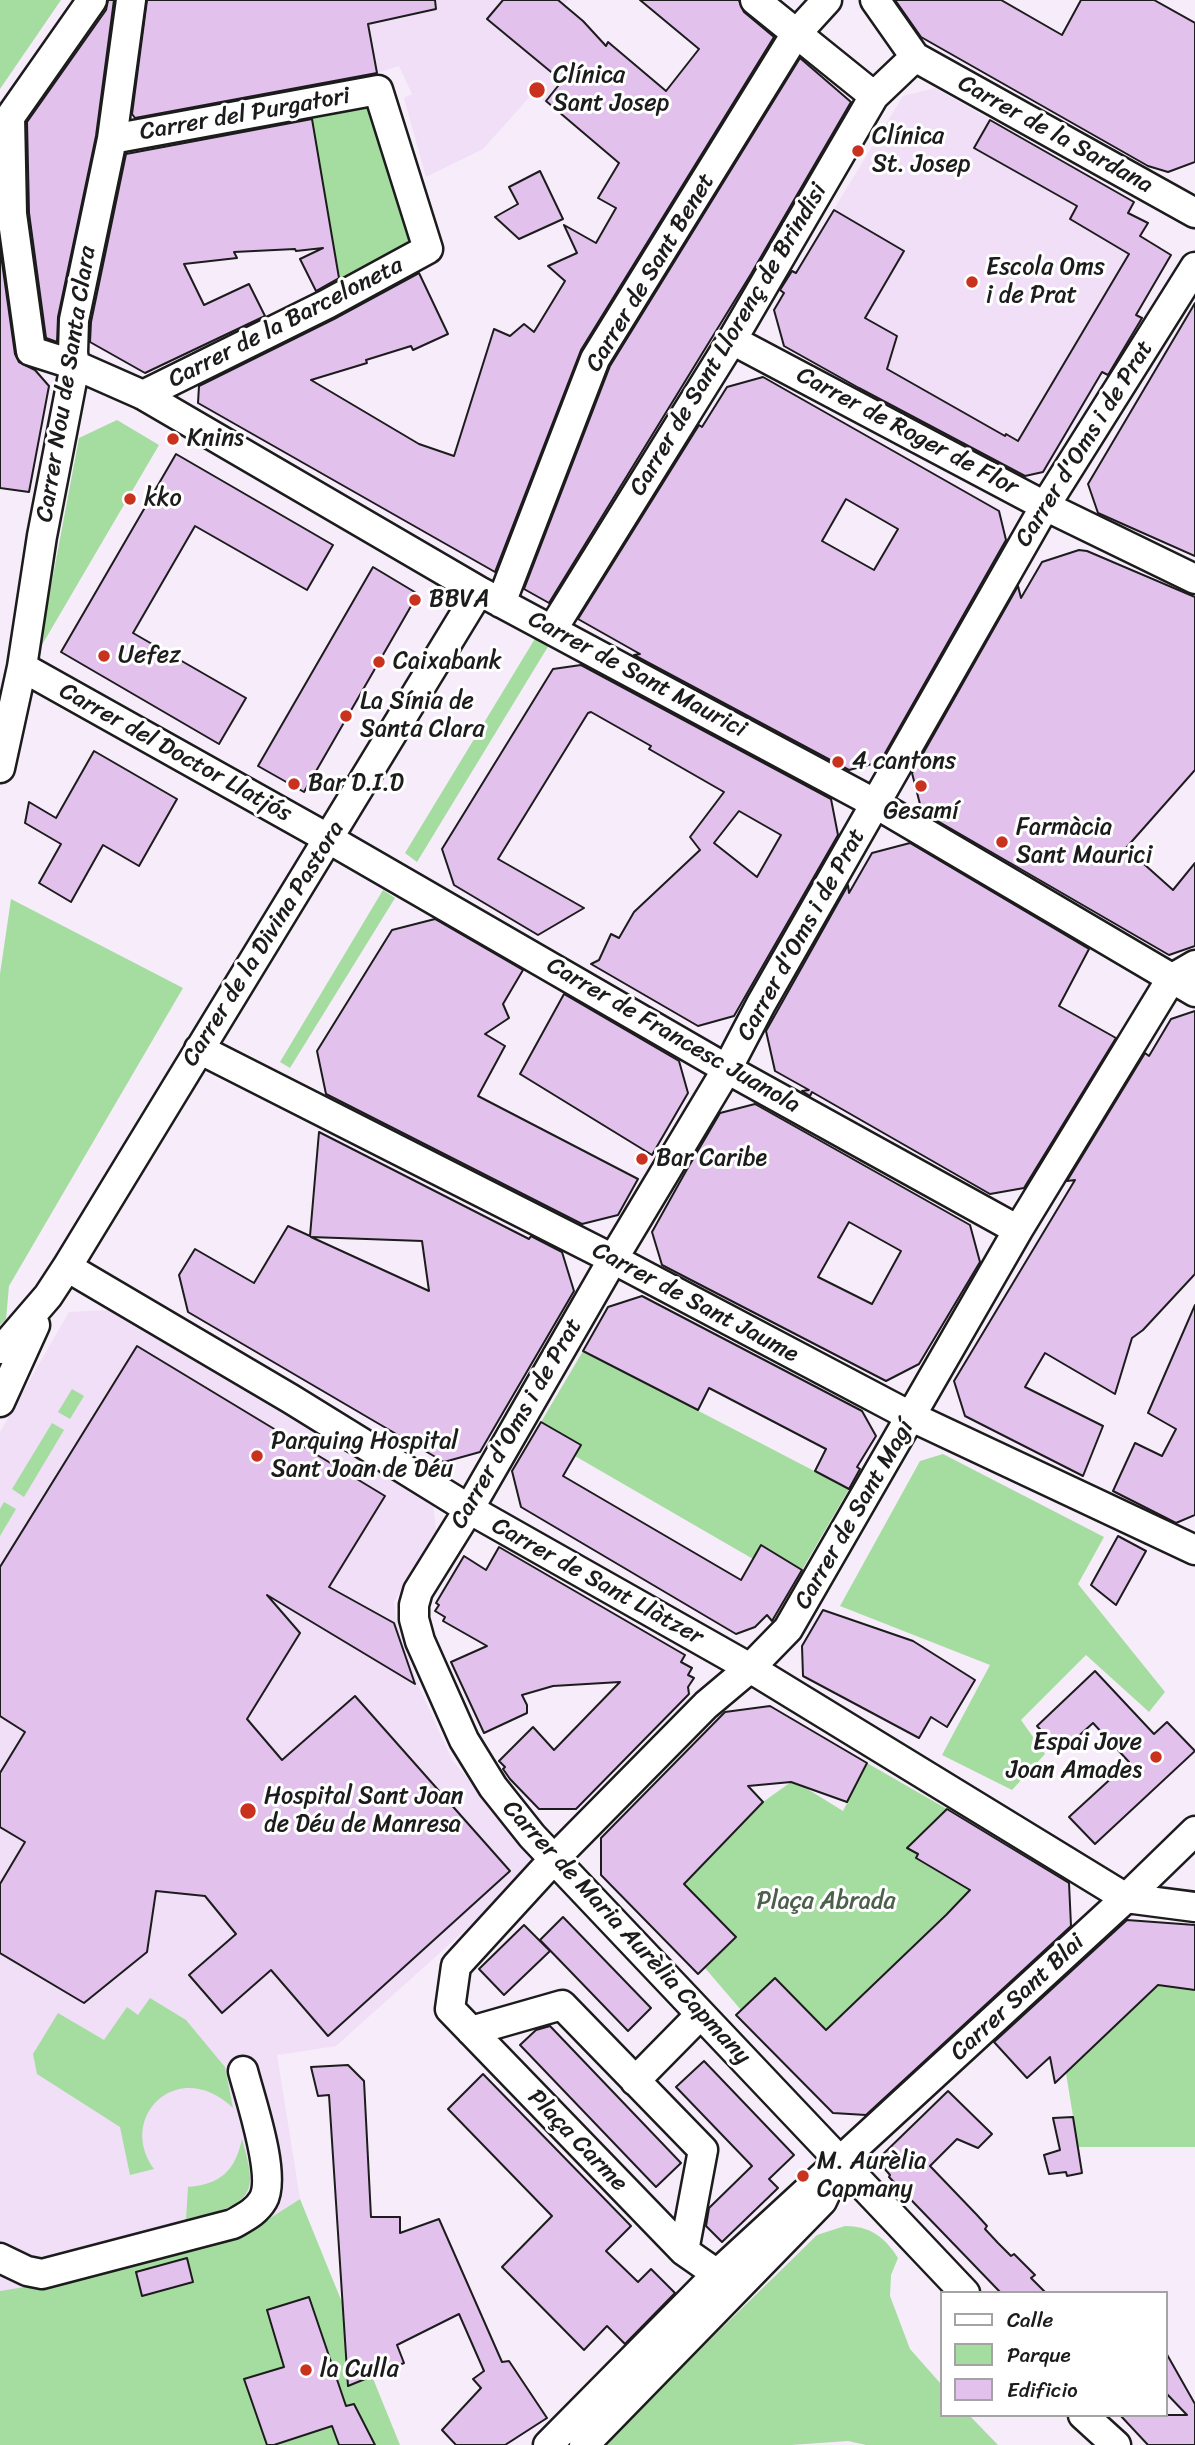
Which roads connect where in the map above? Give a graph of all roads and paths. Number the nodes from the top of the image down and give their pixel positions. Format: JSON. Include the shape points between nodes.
{"nodes":[{"id":1,"x":92,"y":0,"type":"edge"},
{"id":2,"x":131,"y":0,"type":"edge"},
{"id":3,"x":755,"y":0,"type":"edge"},
{"id":4,"x":827,"y":0,"type":"edge"},
{"id":5,"x":875,"y":0,"type":"edge"},
{"id":6,"x":795,"y":35,"type":"junction"},
{"id":7,"x":915,"y":57,"type":"junction"},
{"id":8,"x":874,"y":96,"type":"junction"},
{"id":9,"x":112,"y":139,"type":"junction"},
{"id":10,"x":1195,"y":213,"type":"edge"},
{"id":11,"x":428,"y":249,"type":"joint"},
{"id":12,"x":1195,"y":267,"type":"edge"},
{"id":13,"x":732,"y":340,"type":"junction"},
{"id":14,"x":75,"y":365,"type":"junction"},
{"id":15,"x":143,"y":396,"type":"junction"},
{"id":16,"x":1045,"y":506,"type":"junction"},
{"id":17,"x":1195,"y":579,"type":"edge"},
{"id":18,"x":490,"y":597,"type":"junction"},
{"id":19,"x":552,"y":630,"type":"junction"},
{"id":20,"x":22,"y":667,"type":"junction"},
{"id":21,"x":6,"y":704,"type":"edge"},
{"id":22,"x":0,"y":768,"type":"edge"},
{"id":23,"x":876,"y":804,"type":"junction"},
{"id":24,"x":329,"y":839,"type":"junction"},
{"id":25,"x":1195,"y":965,"type":"edge"},
{"id":26,"x":1183,"y":985,"type":"edge"},
{"id":27,"x":199,"y":1049,"type":"junction"},
{"id":28,"x":727,"y":1069,"type":"junction"},
{"id":29,"x":1018,"y":1230,"type":"junction"},
{"id":30,"x":613,"y":1259,"type":"junction"},
{"id":31,"x":67,"y":1267,"type":"junction"},
{"id":32,"x":48,"y":1296,"type":"junction"},
{"id":33,"x":0,"y":1349,"type":"edge"},
{"id":34,"x":0,"y":1402,"type":"edge"},
{"id":35,"x":912,"y":1417,"type":"junction"},
{"id":36,"x":469,"y":1509,"type":"junction"},
{"id":37,"x":1195,"y":1550,"type":"edge"},
{"id":38,"x":414,"y":1605,"type":"joint"},
{"id":39,"x":750,"y":1668,"type":"junction"},
{"id":40,"x":1195,"y":1831,"type":"edge"},
{"id":41,"x":554,"y":1859,"type":"junction"},
{"id":42,"x":1126,"y":1898,"type":"junction"},
{"id":43,"x":1195,"y":1907,"type":"edge"},
{"id":44,"x":450,"y":2009,"type":"joint"},
{"id":45,"x":700,"y":2015,"type":"junction"},
{"id":46,"x":471,"y":2031,"type":"junction"},
{"id":47,"x":243,"y":2071,"type":"dead end"},
{"id":48,"x":635,"y":2081,"type":"junction"},
{"id":49,"x":840,"y":2162,"type":"junction"},
{"id":50,"x":684,"y":2251,"type":"junction"},
{"id":51,"x":0,"y":2258,"type":"edge"},
{"id":52,"x":717,"y":2274,"type":"junction"},
{"id":53,"x":963,"y":2291,"type":"edge"},
{"id":54,"x":1082,"y":2417,"type":"edge"},
{"id":55,"x":1083,"y":2417,"type":"edge"},
{"id":56,"x":548,"y":2445,"type":"edge"},
{"id":57,"x":584,"y":2445,"type":"edge"},
{"id":58,"x":1095,"y":2445,"type":"edge"},
{"id":59,"x":1116,"y":2445,"type":"edge"}],
"edges":[{"from":1,"to":14,"type":"street","name":"Carrer de Sant Maurici","via":[[9,117],[12,214],[31,351]]},
{"from":2,"to":9,"type":"street","name":"Carrer Nou de Santa Clara"},
{"from":3,"to":6,"type":"street"},
{"from":4,"to":6,"type":"street","name":"Carrer de Sant Benet"},
{"from":5,"to":7,"type":"street"},
{"from":6,"to":8,"type":"street"},
{"from":6,"to":18,"type":"street","name":"Carrer de Sant Benet","via":[[596,359]]},
{"from":7,"to":8,"type":"street","name":"Carrer de Sant Llorenç de Brindisi"},
{"from":7,"to":10,"type":"street","name":"Carrer de la Sardana"},
{"from":8,"to":13,"type":"street","name":"Carrer de Sant Llorenç de Brindisi"},
{"from":9,"to":11,"type":"street","name":"Carrer del Purgatori","via":[[378,90]]},
{"from":9,"to":14,"type":"street","name":"Carrer Nou de Santa Clara","via":[[74,320]]},
{"from":11,"to":15,"type":"street","name":"Carrer de la Barceloneta"},
{"from":12,"to":16,"type":"street","name":"Carrer d'Oms i de Prat"},
{"from":13,"to":16,"type":"street","name":"Carrer de Roger de Flor"},
{"from":13,"to":19,"type":"street","name":"Carrer de Sant Llorenç de Brindisi"},
{"from":14,"to":15,"type":"street","name":"Carrer de Sant Maurici"},
{"from":14,"to":20,"type":"street","name":"Carrer Nou de Santa Clara"},
{"from":15,"to":18,"type":"street","name":"Carrer de Sant Maurici"},
{"from":16,"to":17,"type":"street","name":"Carrer de Roger de Flor"},
{"from":16,"to":23,"type":"street","name":"Carrer d'Oms i de Prat"},
{"from":18,"to":19,"type":"street","name":"Carrer de Sant Maurici"},
{"from":18,"to":24,"type":"street","name":"Carrer de la Divina Pastora"},
{"from":19,"to":23,"type":"street","name":"Carrer de Sant Maurici"},
{"from":20,"to":21,"type":"street","name":"Carrer Nou de Santa Clara"},
{"from":20,"to":24,"type":"street","name":"Carrer del Doctor Llatjós"},
{"from":21,"to":22,"type":"street","name":"Carrer Nou de Santa Clara"},
{"from":23,"to":26,"type":"street","name":"Carrer de Sant Maurici"},
{"from":23,"to":28,"type":"street","name":"Carrer d'Oms i de Prat"},
{"from":24,"to":27,"type":"street","name":"Carrer de la Divina Pastora"},
{"from":24,"to":28,"type":"street","name":"Carrer de Francesc Juanola"},
{"from":25,"to":26,"type":"street","name":"Carrer de Sant Magí"},
{"from":26,"to":29,"type":"street","name":"Carrer de Sant Magí"},
{"from":27,"to":30,"type":"street","name":"Carrer de Sant Jaume"},
{"from":27,"to":31,"type":"street","name":"Carrer de la Divina Pastora"},
{"from":28,"to":29,"type":"street","name":"Carrer de Francesc Juanola"},
{"from":28,"to":30,"type":"street","name":"Carrer d'Oms i de Prat"},
{"from":29,"to":35,"type":"street","name":"Carrer de Sant Magí"},
{"from":30,"to":35,"type":"street","name":"Carrer de Sant Jaume"},
{"from":30,"to":36,"type":"street","name":"Carrer d'Oms i de Prat"},
{"from":31,"to":32,"type":"street","name":"Carrer de la Divina Pastora"},
{"from":31,"to":36,"type":"street","name":"Carrer de Sant Llàtzer"},
{"from":32,"to":33,"type":"street","name":"Carrer de la Divina Pastora"},
{"from":32,"to":34,"type":"street","name":"Carrer de la Divina Pastora"},
{"from":35,"to":37,"type":"street","name":"Carrer de Sant Jaume"},
{"from":35,"to":39,"type":"street","name":"Carrer de Sant Magí","via":[[788,1629]]},
{"from":36,"to":38,"type":"street","name":"Carrer d'Oms i de Prat"},
{"from":36,"to":39,"type":"street","name":"Carrer de Sant Llàtzer"},
{"from":38,"to":41,"type":"street","name":"Carrer de Maria Aurèlia Capmany","via":[[419,1641],[464,1740],[493,1787]]},
{"from":39,"to":41,"type":"street","name":"Carrer de Sant Magí","via":[[706,1705]]},
{"from":39,"to":42,"type":"street","name":"Carrer de Sant Llàtzer"},
{"from":40,"to":42,"type":"street","name":"Carrer Sant Blai"},
{"from":41,"to":44,"type":"street","name":"Carrer de Sant Magí","via":[[456,1966]]},
{"from":41,"to":45,"type":"street","name":"Carrer de Maria Aurèlia Capmany"},
{"from":42,"to":43,"type":"street"},
{"from":42,"to":49,"type":"street","name":"Carrer Sant Blai"},
{"from":44,"to":46,"type":"street","name":"Plaça Carme"},
{"from":45,"to":48,"type":"street"},
{"from":45,"to":49,"type":"street","name":"Carrer de Maria Aurèlia Capmany"},
{"from":46,"to":48,"type":"street","via":[[562,2005]]},
{"from":46,"to":50,"type":"street","name":"Plaça Carme"},
{"from":47,"to":51,"type":"street","via":[[267,2173],[265,2198],[254,2212],[233,2224],[42,2274]]},
{"from":48,"to":50,"type":"street","via":[[703,2150]]},
{"from":49,"to":52,"type":"street","name":"Carrer Sant Blai"},
{"from":49,"to":53,"type":"street","name":"Carrer de Maria Aurèlia Capmany"},
{"from":49,"to":57,"type":"street","name":"Carrer Sant Blai","via":[[822,2201]]},
{"from":50,"to":52,"type":"street","name":"Plaça Carme"},
{"from":52,"to":56,"type":"street","name":"Carrer Sant Blai"},
{"from":54,"to":58,"type":"street"},
{"from":55,"to":59,"type":"street"}]}
